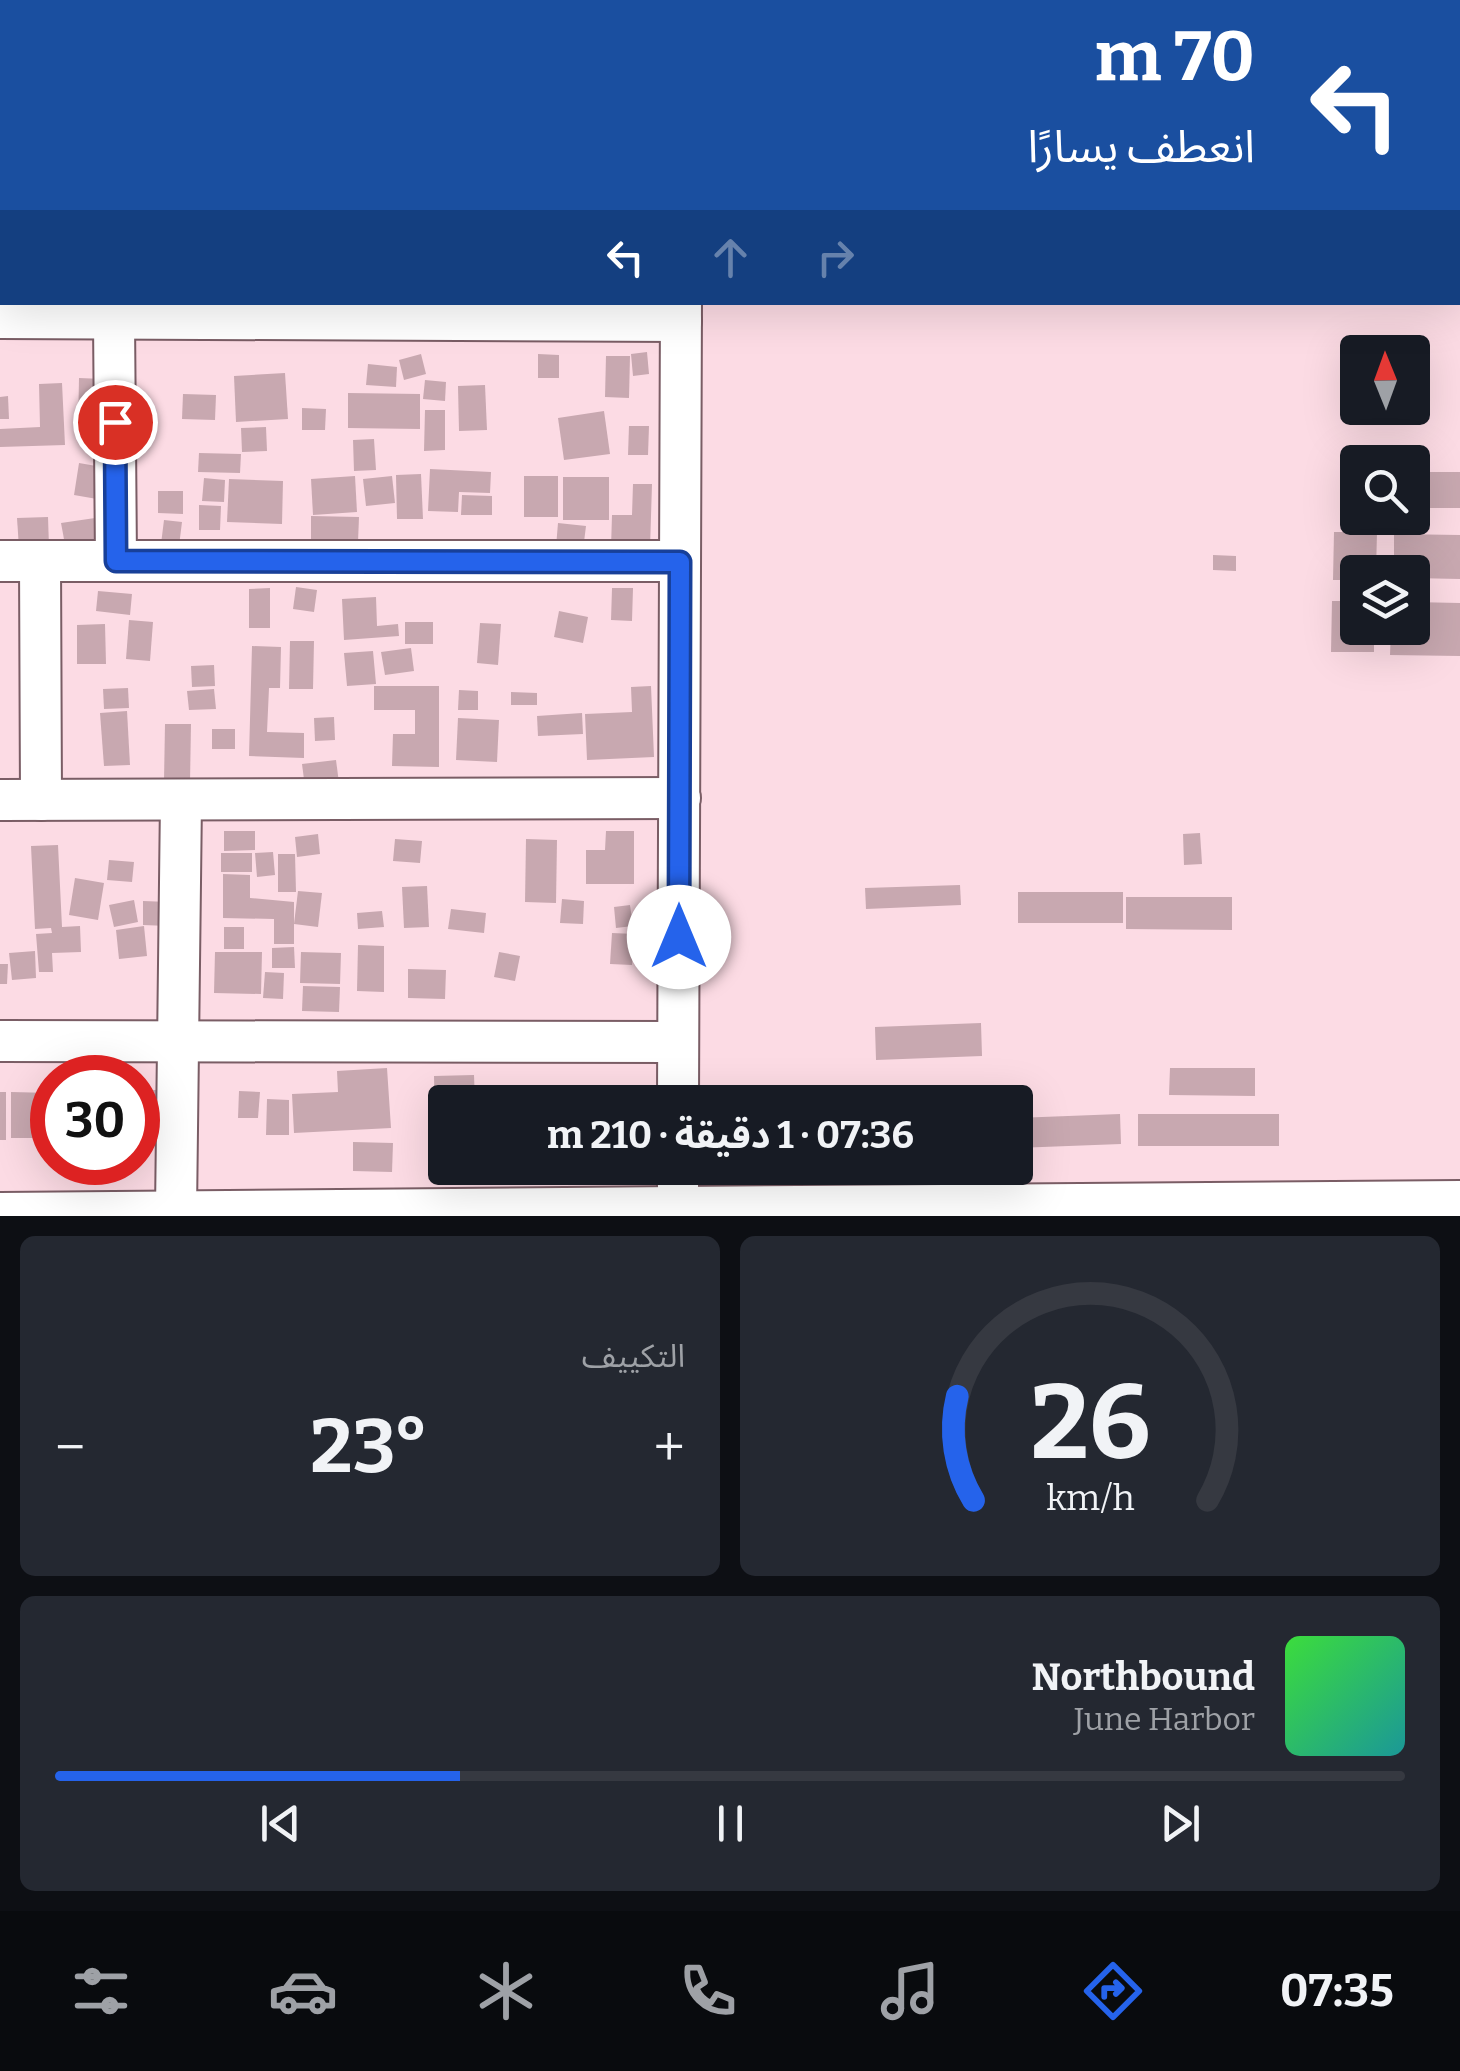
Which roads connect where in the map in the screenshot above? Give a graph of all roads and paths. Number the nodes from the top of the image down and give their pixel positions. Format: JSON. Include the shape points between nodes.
{"nodes":[{"id":1,"x":681,"y":312,"type":"edge"},
{"id":2,"x":0,"y":318,"type":"edge"},
{"id":3,"x":114,"y":319,"type":"junction"},
{"id":4,"x":0,"y":561,"type":"edge"},
{"id":5,"x":40,"y":561,"type":"junction"},
{"id":6,"x":116,"y":561,"type":"junction"},
{"id":7,"x":680,"y":562,"type":"junction"},
{"id":8,"x":680,"y":798,"type":"junction"},
{"id":9,"x":0,"y":800,"type":"edge"},
{"id":10,"x":41,"y":800,"type":"junction"},
{"id":11,"x":181,"y":800,"type":"junction"},
{"id":12,"x":0,"y":1041,"type":"edge"},
{"id":13,"x":178,"y":1041,"type":"junction"},
{"id":14,"x":678,"y":1042,"type":"junction"},
{"id":15,"x":678,"y":1085,"type":"edge"},
{"id":16,"x":698,"y":1199,"type":"edge"},
{"id":17,"x":1460,"y":1201,"type":"edge"},
{"id":18,"x":1322,"y":1209,"type":"edge"},
{"id":19,"x":176,"y":1211,"type":"junction"},
{"id":20,"x":0,"y":1213,"type":"edge"},
{"id":21,"x":50,"y":1214,"type":"edge"}],
"edges":[{"from":1,"to":3,"type":"street"},
{"from":1,"to":7,"type":"street"},
{"from":2,"to":3,"type":"street"},
{"from":3,"to":6,"type":"street"},
{"from":4,"to":5,"type":"street"},
{"from":5,"to":6,"type":"street"},
{"from":5,"to":10,"type":"street"},
{"from":6,"to":7,"type":"street"},
{"from":7,"to":8,"type":"street"},
{"from":8,"to":11,"type":"street"},
{"from":8,"to":14,"type":"street"},
{"from":9,"to":10,"type":"street"},
{"from":10,"to":11,"type":"street"},
{"from":11,"to":13,"type":"street"},
{"from":12,"to":13,"type":"street"},
{"from":13,"to":14,"type":"street"},
{"from":13,"to":19,"type":"street"},
{"from":14,"to":15,"type":"street"},
{"from":16,"to":18,"type":"street"},
{"from":16,"to":19,"type":"street"},
{"from":17,"to":18,"type":"street"},
{"from":19,"to":21,"type":"street"},
{"from":20,"to":21,"type":"street"}]}
